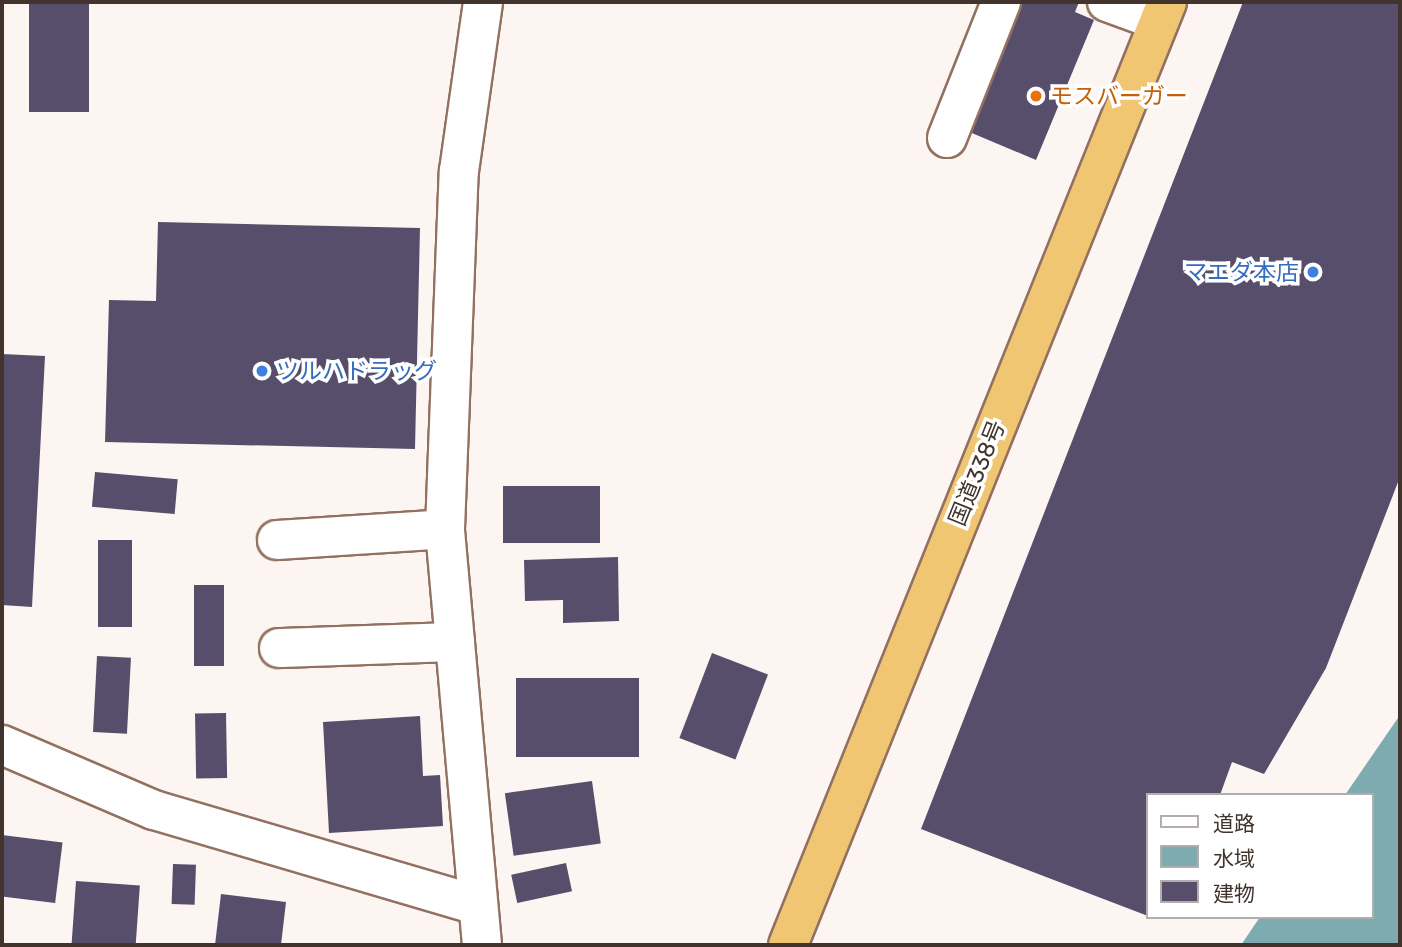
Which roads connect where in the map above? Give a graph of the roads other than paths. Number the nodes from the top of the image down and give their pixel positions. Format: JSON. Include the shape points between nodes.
{"nodes":[{"id":1,"x":483,"y":2,"type":"edge"},
{"id":2,"x":1002,"y":2,"type":"edge"},
{"id":3,"x":1107,"y":2,"type":"edge"},
{"id":4,"x":1163,"y":11,"type":"edge"},
{"id":5,"x":947,"y":138,"type":"dead end"},
{"id":6,"x":445,"y":528,"type":"junction"},
{"id":7,"x":277,"y":540,"type":"dead end"},
{"id":8,"x":455,"y":642,"type":"junction"},
{"id":9,"x":279,"y":648,"type":"dead end"},
{"id":10,"x":2,"y":745,"type":"edge"},
{"id":11,"x":477,"y":905,"type":"junction"},
{"id":12,"x":482,"y":945,"type":"edge"},
{"id":13,"x":789,"y":945,"type":"edge"}],
"edges":[{"from":1,"to":6,"type":"street","via":[[459,171]]},
{"from":2,"to":5,"type":"street"},
{"from":3,"to":4,"type":"street"},
{"from":4,"to":13,"type":"highway","name":"国道338号"},
{"from":6,"to":7,"type":"street"},
{"from":6,"to":8,"type":"street"},
{"from":8,"to":9,"type":"street"},
{"from":8,"to":11,"type":"street"},
{"from":10,"to":11,"type":"street","via":[[154,810]]},
{"from":11,"to":12,"type":"street"}]}
